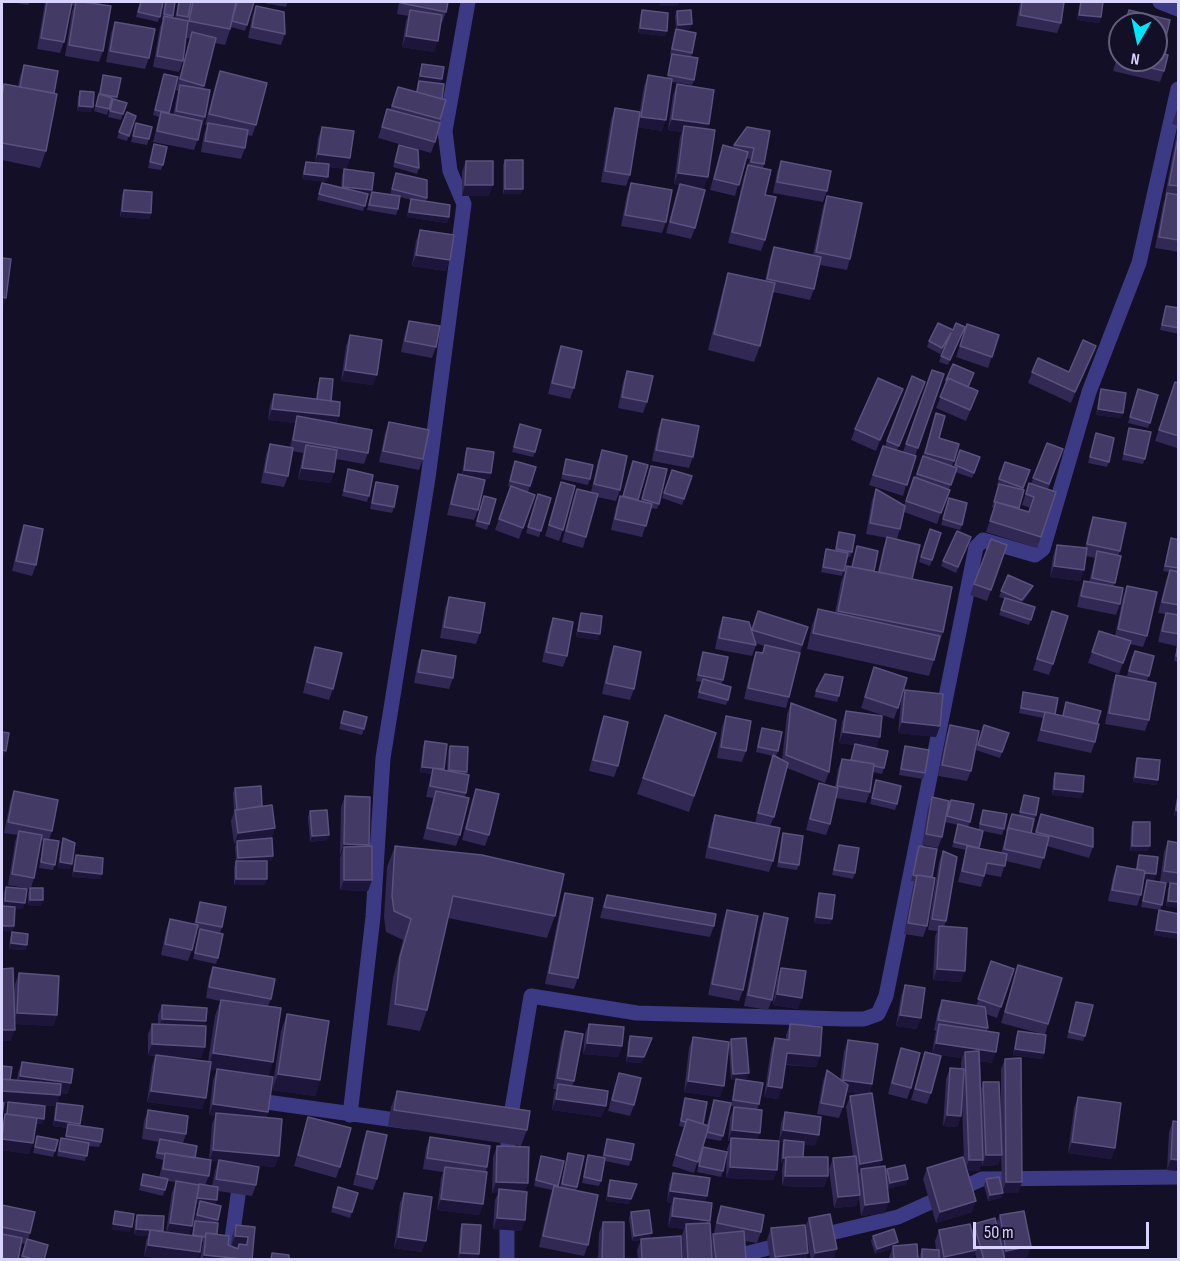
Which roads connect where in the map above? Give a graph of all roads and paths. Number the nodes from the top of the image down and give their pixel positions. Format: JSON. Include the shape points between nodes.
{"nodes":[{"id":1,"x":468,"y":2,"type":"edge"},
{"id":2,"x":1160,"y":2,"type":"edge"},
{"id":3,"x":1179,"y":9,"type":"edge"},
{"id":4,"x":1179,"y":89,"type":"edge"},
{"id":5,"x":350,"y":1115,"type":"junction"},
{"id":6,"x":248,"y":1123,"type":"edge"},
{"id":7,"x":429,"y":1124,"type":"edge"},
{"id":8,"x":244,"y":1157,"type":"edge"},
{"id":9,"x":1179,"y":1177,"type":"edge"},
{"id":10,"x":508,"y":1179,"type":"edge"},
{"id":11,"x":507,"y":1202,"type":"edge"},
{"id":12,"x":229,"y":1260,"type":"edge"},
{"id":13,"x":507,"y":1260,"type":"edge"},
{"id":14,"x":721,"y":1260,"type":"edge"}],
"edges":[{"from":1,"to":5,"type":"street","via":[[445,130],[450,171],[464,204],[428,478],[383,758],[373,918]]},
{"from":2,"to":3,"type":"street"},
{"from":4,"to":10,"type":"street","via":[[1139,263],[1089,392],[1044,549],[1035,555],[1025,554],[983,540],[976,547],[886,996],[878,1014],[844,1019],[637,1013],[531,996],[502,1133]]},
{"from":5,"to":6,"type":"street","via":[[252,1100]]},
{"from":5,"to":7,"type":"street"},
{"from":8,"to":12,"type":"street"},
{"from":9,"to":14,"type":"street","via":[[982,1179],[898,1217]]},
{"from":11,"to":13,"type":"street"}]}
